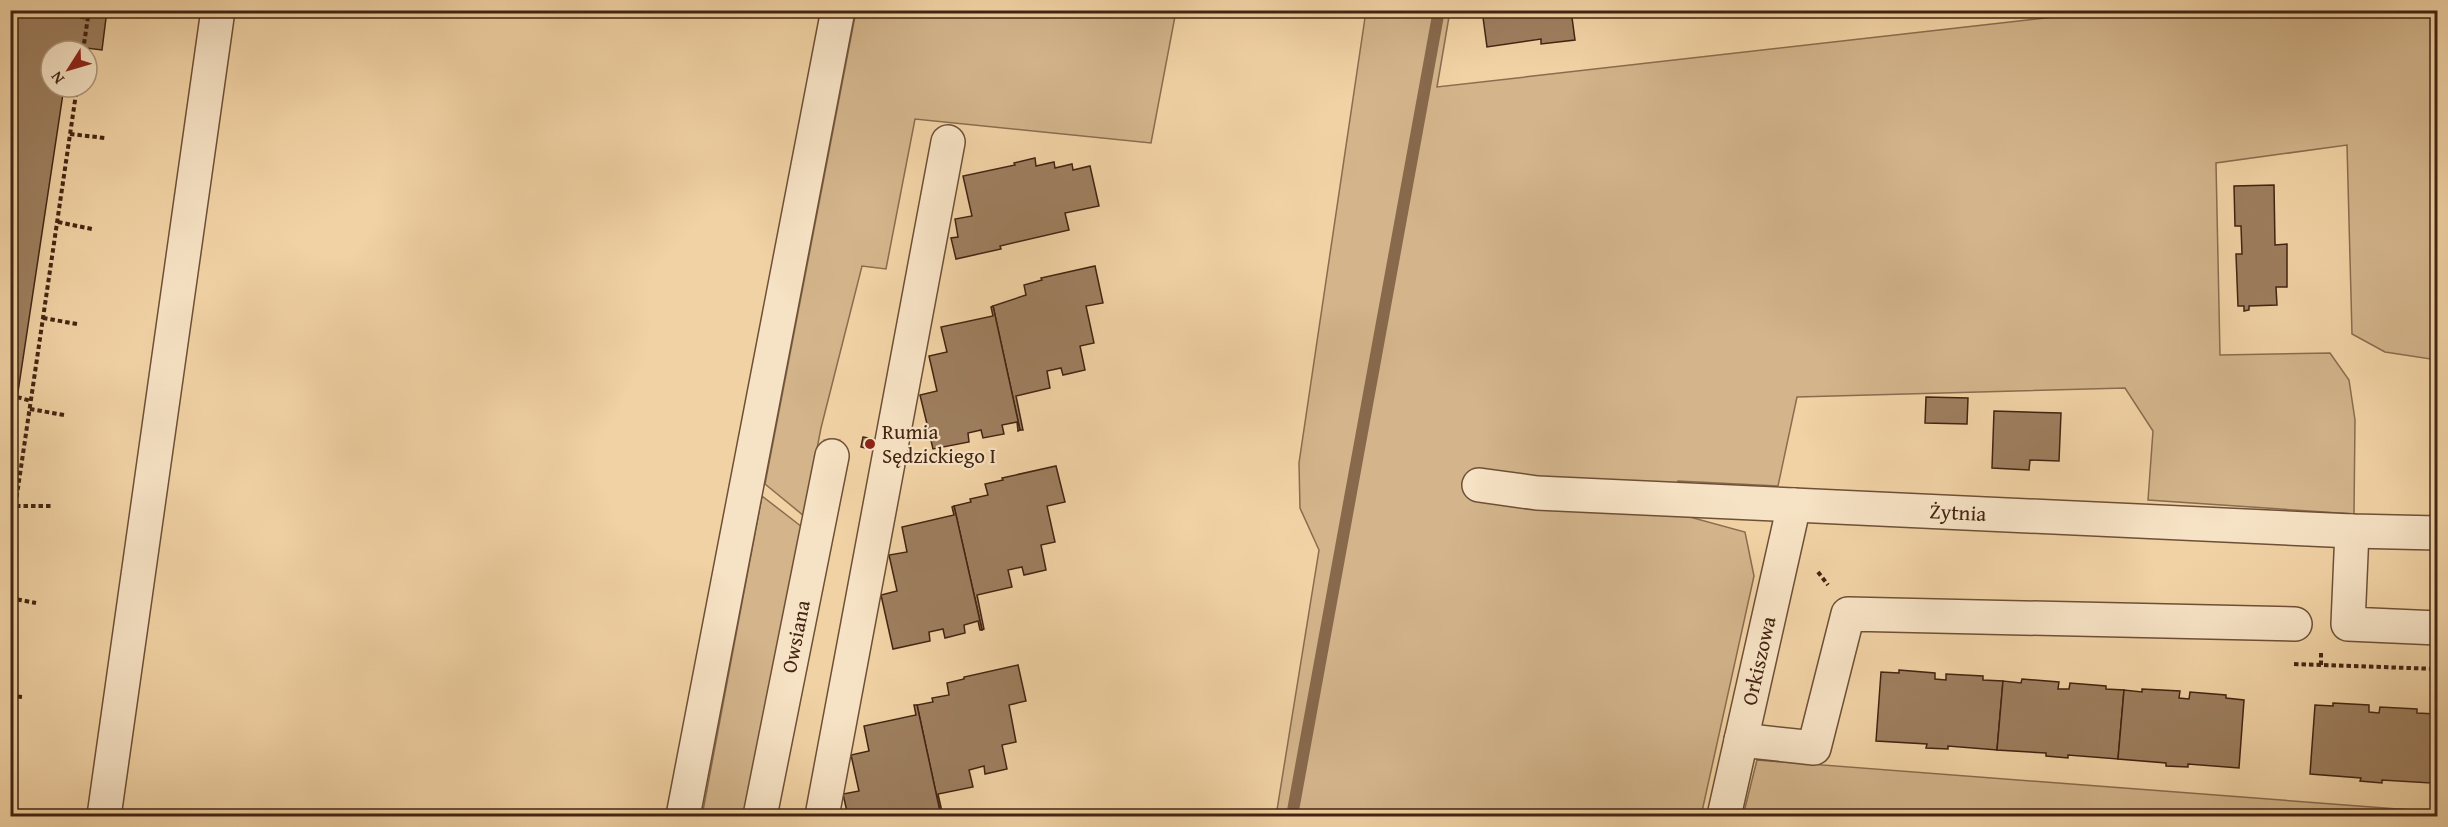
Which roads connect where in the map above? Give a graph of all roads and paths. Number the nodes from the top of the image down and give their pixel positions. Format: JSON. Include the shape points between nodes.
{"nodes":[{"id":1,"x":36,"y":10,"type":"edge"},
{"id":2,"x":89,"y":10,"type":"edge"},
{"id":3,"x":218,"y":10,"type":"edge"},
{"id":4,"x":838,"y":10,"type":"edge"},
{"id":5,"x":88,"y":18,"type":"junction"},
{"id":6,"x":85,"y":39,"type":"edge"},
{"id":7,"x":75,"y":99,"type":"edge"},
{"id":8,"x":70,"y":134,"type":"junction"},
{"id":9,"x":105,"y":138,"type":"dead end"},
{"id":10,"x":948,"y":142,"type":"dead end"},
{"id":11,"x":58,"y":222,"type":"junction"},
{"id":12,"x":92,"y":229,"type":"dead end"},
{"id":13,"x":43,"y":318,"type":"junction"},
{"id":14,"x":77,"y":324,"type":"dead end"},
{"id":15,"x":10,"y":395,"type":"edge"},
{"id":16,"x":31,"y":400,"type":"junction"},
{"id":17,"x":30,"y":409,"type":"junction"},
{"id":18,"x":64,"y":415,"type":"dead end"},
{"id":19,"x":832,"y":456,"type":"dead end"},
{"id":20,"x":1479,"y":484,"type":"dead end"},
{"id":21,"x":1794,"y":505,"type":"junction"},
{"id":22,"x":16,"y":506,"type":"junction"},
{"id":23,"x":52,"y":506,"type":"dead end"},
{"id":24,"x":2352,"y":531,"type":"junction"},
{"id":25,"x":2438,"y":533,"type":"edge"},
{"id":26,"x":10,"y":542,"type":"edge"},
{"id":27,"x":10,"y":598,"type":"edge"},
{"id":28,"x":36,"y":603,"type":"dead end"},
{"id":29,"x":2295,"y":624,"type":"dead end"},
{"id":30,"x":2438,"y":628,"type":"edge"},
{"id":31,"x":10,"y":696,"type":"edge"},
{"id":32,"x":23,"y":697,"type":"dead end"},
{"id":33,"x":1741,"y":740,"type":"junction"},
{"id":34,"x":104,"y":816,"type":"edge"},
{"id":35,"x":683,"y":816,"type":"edge"},
{"id":36,"x":760,"y":816,"type":"edge"},
{"id":37,"x":822,"y":816,"type":"edge"},
{"id":38,"x":1724,"y":816,"type":"edge"}],
"edges":[{"from":1,"to":5,"type":"path"},
{"from":2,"to":5,"type":"path"},
{"from":3,"to":34,"type":"street"},
{"from":4,"to":35,"type":"street"},
{"from":5,"to":6,"type":"path"},
{"from":7,"to":8,"type":"path"},
{"from":8,"to":9,"type":"path"},
{"from":8,"to":11,"type":"path"},
{"from":10,"to":37,"type":"street"},
{"from":11,"to":12,"type":"path"},
{"from":11,"to":13,"type":"path"},
{"from":13,"to":14,"type":"path"},
{"from":13,"to":16,"type":"path"},
{"from":15,"to":16,"type":"path"},
{"from":16,"to":17,"type":"path"},
{"from":17,"to":18,"type":"path"},
{"from":17,"to":22,"type":"path"},
{"from":19,"to":36,"type":"street","name":"Owsiana"},
{"from":20,"to":21,"type":"street","name":"Żytnia","via":[[1538,493]]},
{"from":21,"to":24,"type":"street","name":"Żytnia"},
{"from":21,"to":33,"type":"street","name":"Orkiszowa"},
{"from":22,"to":23,"type":"path"},
{"from":22,"to":26,"type":"path"},
{"from":24,"to":25,"type":"street","name":"Żytnia"},
{"from":24,"to":30,"type":"street","via":[[2348,624]]},
{"from":27,"to":28,"type":"path"},
{"from":29,"to":33,"type":"street","via":[[1848,614],[1814,748]]},
{"from":31,"to":32,"type":"path"},
{"from":33,"to":38,"type":"street","name":"Orkiszowa"}]}
